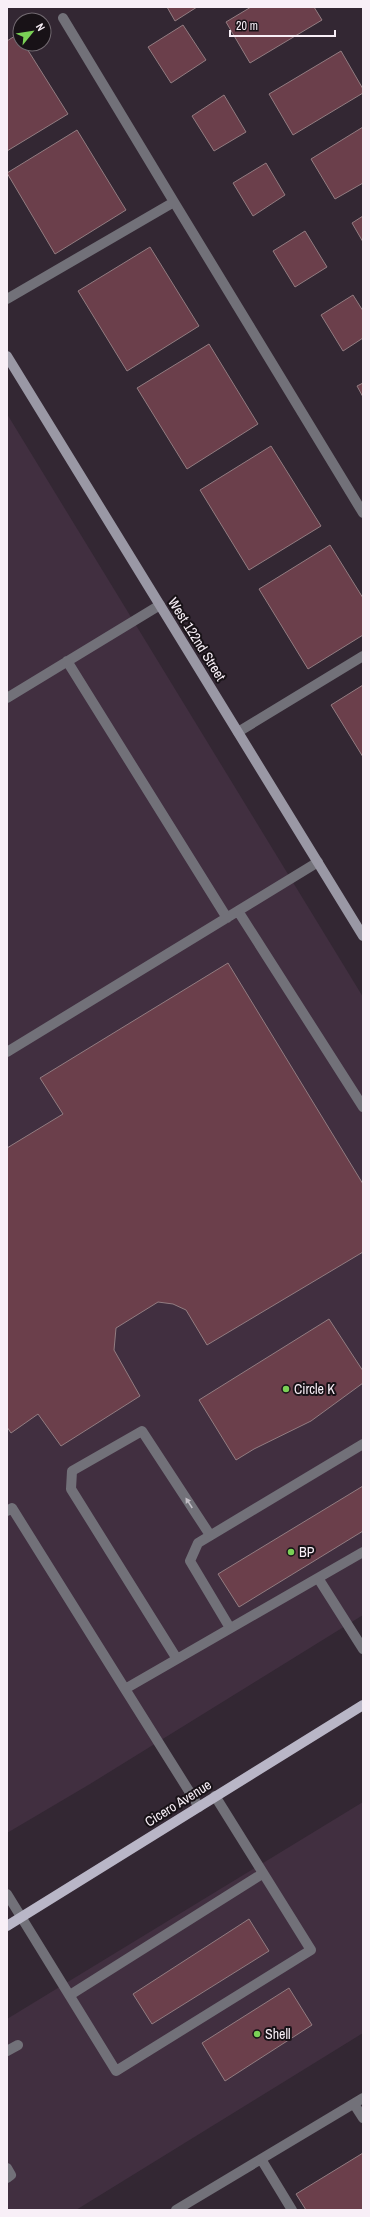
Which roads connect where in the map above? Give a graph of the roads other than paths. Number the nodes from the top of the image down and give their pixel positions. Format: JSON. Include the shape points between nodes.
{"nodes":[{"id":1,"x":63,"y":18,"type":"dead end"},
{"id":2,"x":174,"y":202,"type":"junction"},
{"id":3,"x":7,"y":299,"type":"edge"},
{"id":4,"x":7,"y":356,"type":"edge"},
{"id":5,"x":363,"y":513,"type":"edge"},
{"id":6,"x":160,"y":605,"type":"junction"},
{"id":7,"x":363,"y":656,"type":"edge"},
{"id":8,"x":67,"y":661,"type":"junction"},
{"id":9,"x":7,"y":698,"type":"edge"},
{"id":10,"x":238,"y":732,"type":"junction"},
{"id":11,"x":318,"y":862,"type":"junction"},
{"id":12,"x":238,"y":911,"type":"junction"},
{"id":13,"x":227,"y":918,"type":"junction"},
{"id":14,"x":363,"y":936,"type":"edge"},
{"id":15,"x":7,"y":1052,"type":"edge"},
{"id":16,"x":363,"y":1107,"type":"edge"},
{"id":17,"x":363,"y":1444,"type":"edge"},
{"id":18,"x":7,"y":1511,"type":"edge"},
{"id":19,"x":210,"y":1536,"type":"junction"},
{"id":20,"x":363,"y":1552,"type":"edge"},
{"id":21,"x":318,"y":1578,"type":"junction"},
{"id":22,"x":230,"y":1628,"type":"junction"},
{"id":23,"x":363,"y":1649,"type":"edge"},
{"id":24,"x":176,"y":1660,"type":"junction"},
{"id":25,"x":125,"y":1689,"type":"junction"},
{"id":26,"x":363,"y":1704,"type":"edge"},
{"id":27,"x":215,"y":1796,"type":"junction"},
{"id":28,"x":198,"y":1807,"type":"junction"},
{"id":29,"x":262,"y":1874,"type":"junction"},
{"id":30,"x":7,"y":1894,"type":"edge"},
{"id":31,"x":22,"y":1917,"type":"junction"},
{"id":32,"x":7,"y":1926,"type":"edge"},
{"id":33,"x":70,"y":1996,"type":"junction"},
{"id":34,"x":18,"y":2045,"type":"dead end"},
{"id":35,"x":7,"y":2051,"type":"edge"},
{"id":36,"x":359,"y":2101,"type":"edge"},
{"id":37,"x":363,"y":2118,"type":"edge"},
{"id":38,"x":261,"y":2159,"type":"junction"},
{"id":39,"x":7,"y":2168,"type":"edge"},
{"id":40,"x":7,"y":2178,"type":"edge"},
{"id":41,"x":176,"y":2210,"type":"edge"},
{"id":42,"x":292,"y":2210,"type":"edge"}],
"edges":[{"from":1,"to":2,"type":"lane"},
{"from":2,"to":3,"type":"lane"},
{"from":2,"to":5,"type":"lane"},
{"from":4,"to":6,"type":"street","name":"West 122nd Street"},
{"from":6,"to":8,"type":"lane"},
{"from":6,"to":10,"type":"street","name":"West 122nd Street"},
{"from":7,"to":10,"type":"lane"},
{"from":8,"to":9,"type":"lane"},
{"from":8,"to":13,"type":"lane"},
{"from":10,"to":11,"type":"street","name":"West 122nd Street"},
{"from":11,"to":12,"type":"lane"},
{"from":11,"to":14,"type":"street","name":"West 122nd Street"},
{"from":12,"to":13,"type":"lane"},
{"from":12,"to":16,"type":"lane"},
{"from":13,"to":15,"type":"lane"},
{"from":17,"to":19,"type":"lane"},
{"from":18,"to":25,"type":"lane","via":[[12,1508]]},
{"from":19,"to":22,"type":"lane","via":[[198,1543],[190,1561]]},
{"from":19,"to":24,"type":"lane","one_way":true,"via":[[142,1431],[72,1471],[71,1489]]},
{"from":20,"to":21,"type":"lane"},
{"from":21,"to":22,"type":"lane"},
{"from":21,"to":23,"type":"lane"},
{"from":22,"to":24,"type":"lane"},
{"from":24,"to":25,"type":"lane"},
{"from":25,"to":28,"type":"lane"},
{"from":26,"to":27,"type":"main road","name":"Cicero Avenue"},
{"from":27,"to":28,"type":"main road","name":"Cicero Avenue"},
{"from":27,"to":29,"type":"lane"},
{"from":28,"to":31,"type":"main road","name":"Cicero Avenue"},
{"from":29,"to":33,"type":"lane"},
{"from":29,"to":33,"type":"lane","via":[[311,1950],[116,2071]]},
{"from":30,"to":31,"type":"lane"},
{"from":31,"to":32,"type":"main road","name":"Cicero Avenue"},
{"from":31,"to":33,"type":"lane"},
{"from":34,"to":35,"type":"lane"},
{"from":36,"to":37,"type":"lane"},
{"from":36,"to":38,"type":"lane"},
{"from":38,"to":41,"type":"lane"},
{"from":38,"to":42,"type":"lane"},
{"from":39,"to":40,"type":"lane","via":[[11,2176]]}]}
